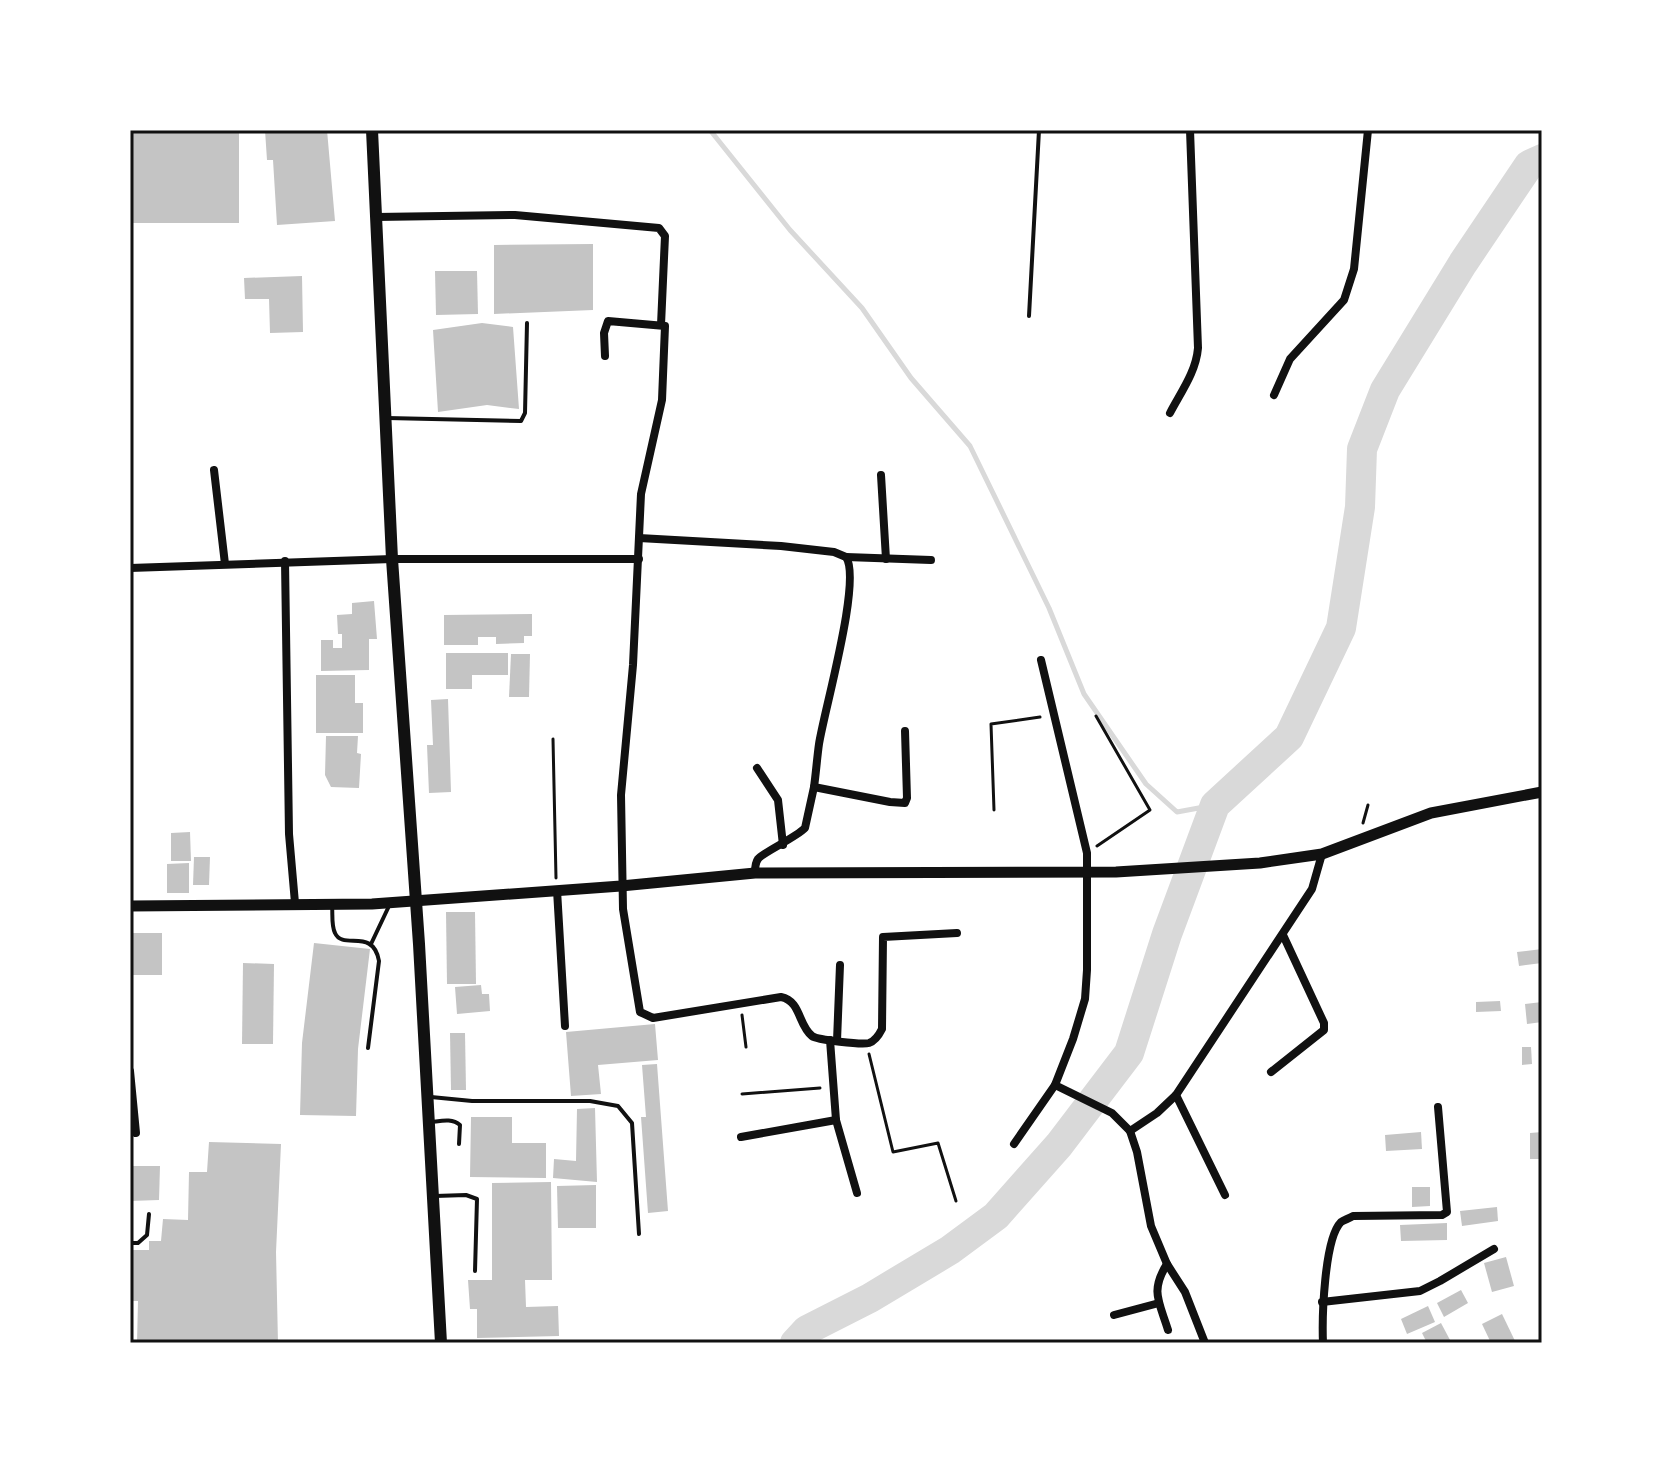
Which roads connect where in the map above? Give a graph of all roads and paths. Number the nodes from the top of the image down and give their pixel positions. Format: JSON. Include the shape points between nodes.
{"nodes":[{"id":1,"x":372,"y":130,"type":"edge"},
{"id":2,"x":1039,"y":130,"type":"edge"},
{"id":3,"x":1190,"y":130,"type":"edge"},
{"id":4,"x":1368,"y":130,"type":"edge"},
{"id":5,"x":376,"y":217,"type":"junction"},
{"id":6,"x":1029,"y":316,"type":"dead end"},
{"id":7,"x":527,"y":323,"type":"dead end"},
{"id":8,"x":661,"y":325,"type":"junction"},
{"id":9,"x":605,"y":356,"type":"dead end"},
{"id":10,"x":1274,"y":395,"type":"dead end"},
{"id":11,"x":1170,"y":413,"type":"dead end"},
{"id":12,"x":387,"y":418,"type":"junction"},
{"id":13,"x":214,"y":470,"type":"dead end"},
{"id":14,"x":881,"y":475,"type":"dead end"},
{"id":15,"x":639,"y":538,"type":"junction"},
{"id":16,"x":846,"y":557,"type":"junction"},
{"id":17,"x":398,"y":559,"type":"junction"},
{"id":18,"x":639,"y":559,"type":"junction"},
{"id":19,"x":886,"y":559,"type":"junction"},
{"id":20,"x":931,"y":560,"type":"dead end"},
{"id":21,"x":285,"y":561,"type":"junction"},
{"id":22,"x":225,"y":564,"type":"junction"},
{"id":23,"x":130,"y":568,"type":"edge"},
{"id":24,"x":1041,"y":660,"type":"dead end"},
{"id":25,"x":1056,"y":714,"type":"junction"},
{"id":26,"x":1096,"y":716,"type":"dead end"},
{"id":27,"x":905,"y":731,"type":"dead end"},
{"id":28,"x":553,"y":739,"type":"dead end"},
{"id":29,"x":757,"y":768,"type":"dead end"},
{"id":30,"x":814,"y":787,"type":"junction"},
{"id":31,"x":1542,"y":792,"type":"edge"},
{"id":32,"x":1368,"y":805,"type":"dead end"},
{"id":33,"x":994,"y":810,"type":"dead end"},
{"id":34,"x":1360,"y":833,"type":"dead end"},
{"id":35,"x":783,"y":845,"type":"junction"},
{"id":36,"x":1087,"y":853,"type":"junction"},
{"id":37,"x":1322,"y":854,"type":"junction"},
{"id":38,"x":1087,"y":870,"type":"junction"},
{"id":39,"x":755,"y":873,"type":"junction"},
{"id":40,"x":621,"y":886,"type":"junction"},
{"id":41,"x":557,"y":890,"type":"junction"},
{"id":42,"x":415,"y":900,"type":"junction"},
{"id":43,"x":295,"y":903,"type":"junction"},
{"id":44,"x":391,"y":903,"type":"junction"},
{"id":45,"x":332,"y":904,"type":"junction"},
{"id":46,"x":130,"y":906,"type":"edge"},
{"id":47,"x":957,"y":933,"type":"dead end"},
{"id":48,"x":1283,"y":935,"type":"junction"},
{"id":49,"x":371,"y":944,"type":"junction"},
{"id":50,"x":840,"y":965,"type":"dead end"},
{"id":51,"x":741,"y":1005,"type":"junction"},
{"id":52,"x":565,"y":1026,"type":"dead end"},
{"id":53,"x":834,"y":1040,"type":"junction"},
{"id":54,"x":867,"y":1044,"type":"junction"},
{"id":55,"x":746,"y":1047,"type":"dead end"},
{"id":56,"x":368,"y":1048,"type":"dead end"},
{"id":57,"x":130,"y":1071,"type":"edge"},
{"id":58,"x":1271,"y":1072,"type":"dead end"},
{"id":59,"x":1055,"y":1085,"type":"junction"},
{"id":60,"x":832,"y":1087,"type":"junction"},
{"id":61,"x":742,"y":1094,"type":"dead end"},
{"id":62,"x":1176,"y":1095,"type":"junction"},
{"id":63,"x":427,"y":1097,"type":"junction"},
{"id":64,"x":1438,"y":1107,"type":"dead end"},
{"id":65,"x":836,"y":1120,"type":"junction"},
{"id":66,"x":428,"y":1122,"type":"junction"},
{"id":67,"x":1130,"y":1131,"type":"junction"},
{"id":68,"x":136,"y":1133,"type":"dead end"},
{"id":69,"x":741,"y":1137,"type":"dead end"},
{"id":70,"x":459,"y":1144,"type":"dead end"},
{"id":71,"x":1014,"y":1144,"type":"dead end"},
{"id":72,"x":857,"y":1193,"type":"dead end"},
{"id":73,"x":1225,"y":1195,"type":"dead end"},
{"id":74,"x":433,"y":1196,"type":"junction"},
{"id":75,"x":956,"y":1201,"type":"dead end"},
{"id":76,"x":149,"y":1214,"type":"dead end"},
{"id":77,"x":639,"y":1234,"type":"dead end"},
{"id":78,"x":130,"y":1243,"type":"edge"},
{"id":79,"x":1494,"y":1249,"type":"dead end"},
{"id":80,"x":1167,"y":1264,"type":"junction"},
{"id":81,"x":475,"y":1271,"type":"dead end"},
{"id":82,"x":1322,"y":1302,"type":"junction"},
{"id":83,"x":1159,"y":1303,"type":"junction"},
{"id":84,"x":1114,"y":1315,"type":"dead end"},
{"id":85,"x":1168,"y":1330,"type":"dead end"},
{"id":86,"x":441,"y":1343,"type":"edge"},
{"id":87,"x":1205,"y":1343,"type":"edge"},
{"id":88,"x":1323,"y":1343,"type":"edge"}],
"edges":[{"from":1,"to":5,"type":"highway"},
{"from":2,"to":6,"type":"lane"},
{"from":3,"to":11,"type":"street","via":[[1198,348],[1197,361]]},
{"from":4,"to":10,"type":"street","via":[[1354,269],[1344,300],[1290,359]]},
{"from":5,"to":8,"type":"street","via":[[527,215],[659,228]]},
{"from":5,"to":12,"type":"highway"},
{"from":7,"to":12,"type":"lane","via":[[521,421]]},
{"from":8,"to":9,"type":"street","via":[[608,321]]},
{"from":8,"to":15,"type":"street","via":[[666,336],[662,400],[641,494]]},
{"from":12,"to":17,"type":"highway"},
{"from":13,"to":22,"type":"street"},
{"from":14,"to":19,"type":"street"},
{"from":15,"to":16,"type":"street","via":[[781,546]]},
{"from":15,"to":18,"type":"street"},
{"from":16,"to":19,"type":"street"},
{"from":16,"to":30,"type":"street","via":[[851,568],[846,613]]},
{"from":17,"to":18,"type":"street"},
{"from":17,"to":21,"type":"street"},
{"from":17,"to":42,"type":"highway"},
{"from":18,"to":40,"type":"street","via":[[621,795]]},
{"from":19,"to":20,"type":"street"},
{"from":21,"to":22,"type":"street"},
{"from":21,"to":43,"type":"street"},
{"from":22,"to":23,"type":"street"},
{"from":24,"to":25,"type":"street"},
{"from":25,"to":33,"type":"path","via":[[991,724]]},
{"from":25,"to":36,"type":"street"},
{"from":26,"to":36,"type":"path","via":[[1150,810]]},
{"from":27,"to":30,"type":"street","via":[[905,803]]},
{"from":28,"to":41,"type":"path"},
{"from":29,"to":35,"type":"street","via":[[778,800]]},
{"from":30,"to":35,"type":"street","via":[[805,828]]},
{"from":31,"to":37,"type":"main road","via":[[1431,813]]},
{"from":32,"to":34,"type":"path"},
{"from":35,"to":39,"type":"street","via":[[755,862]]},
{"from":36,"to":38,"type":"street"},
{"from":37,"to":38,"type":"main road","via":[[1260,863]]},
{"from":37,"to":48,"type":"street","via":[[1312,889]]},
{"from":38,"to":39,"type":"main road"},
{"from":38,"to":59,"type":"street","via":[[1085,999]]},
{"from":39,"to":40,"type":"main road"},
{"from":40,"to":41,"type":"main road"},
{"from":40,"to":51,"type":"street","via":[[640,1012],[653,1018]]},
{"from":41,"to":42,"type":"main road"},
{"from":41,"to":52,"type":"street"},
{"from":42,"to":44,"type":"main road"},
{"from":42,"to":63,"type":"highway"},
{"from":43,"to":45,"type":"main road"},
{"from":43,"to":46,"type":"main road"},
{"from":44,"to":45,"type":"main road"},
{"from":44,"to":49,"type":"lane"},
{"from":45,"to":49,"type":"lane","via":[[335,934]]},
{"from":47,"to":54,"type":"street","via":[[883,937],[882,1029]]},
{"from":48,"to":58,"type":"street","via":[[1324,1030]]},
{"from":48,"to":62,"type":"street"},
{"from":49,"to":56,"type":"lane","via":[[379,961]]},
{"from":50,"to":53,"type":"street"},
{"from":51,"to":53,"type":"street","via":[[787,998],[810,1034]]},
{"from":51,"to":55,"type":"path"},
{"from":53,"to":54,"type":"street"},
{"from":53,"to":60,"type":"street"},
{"from":54,"to":75,"type":"path","via":[[893,1152],[938,1143]]},
{"from":57,"to":68,"type":"street"},
{"from":59,"to":67,"type":"street","via":[[1112,1113]]},
{"from":59,"to":71,"type":"street"},
{"from":60,"to":61,"type":"path"},
{"from":60,"to":65,"type":"street"},
{"from":62,"to":67,"type":"street"},
{"from":62,"to":73,"type":"street"},
{"from":63,"to":66,"type":"highway"},
{"from":63,"to":77,"type":"lane","via":[[618,1106],[632,1123]]},
{"from":64,"to":82,"type":"street","via":[[1447,1213],[1353,1216],[1341,1222]]},
{"from":65,"to":69,"type":"street"},
{"from":65,"to":72,"type":"street"},
{"from":66,"to":70,"type":"lane","via":[[455,1121],[460,1125]]},
{"from":66,"to":74,"type":"highway"},
{"from":67,"to":80,"type":"street","via":[[1147,1212]]},
{"from":74,"to":81,"type":"lane","via":[[477,1199]]},
{"from":74,"to":86,"type":"highway"},
{"from":76,"to":78,"type":"lane","via":[[147,1235]]},
{"from":79,"to":82,"type":"street","via":[[1420,1291]]},
{"from":80,"to":83,"type":"street","via":[[1157,1282]]},
{"from":80,"to":87,"type":"street","via":[[1185,1292]]},
{"from":82,"to":88,"type":"street"},
{"from":83,"to":84,"type":"street"},
{"from":83,"to":85,"type":"street"}]}
